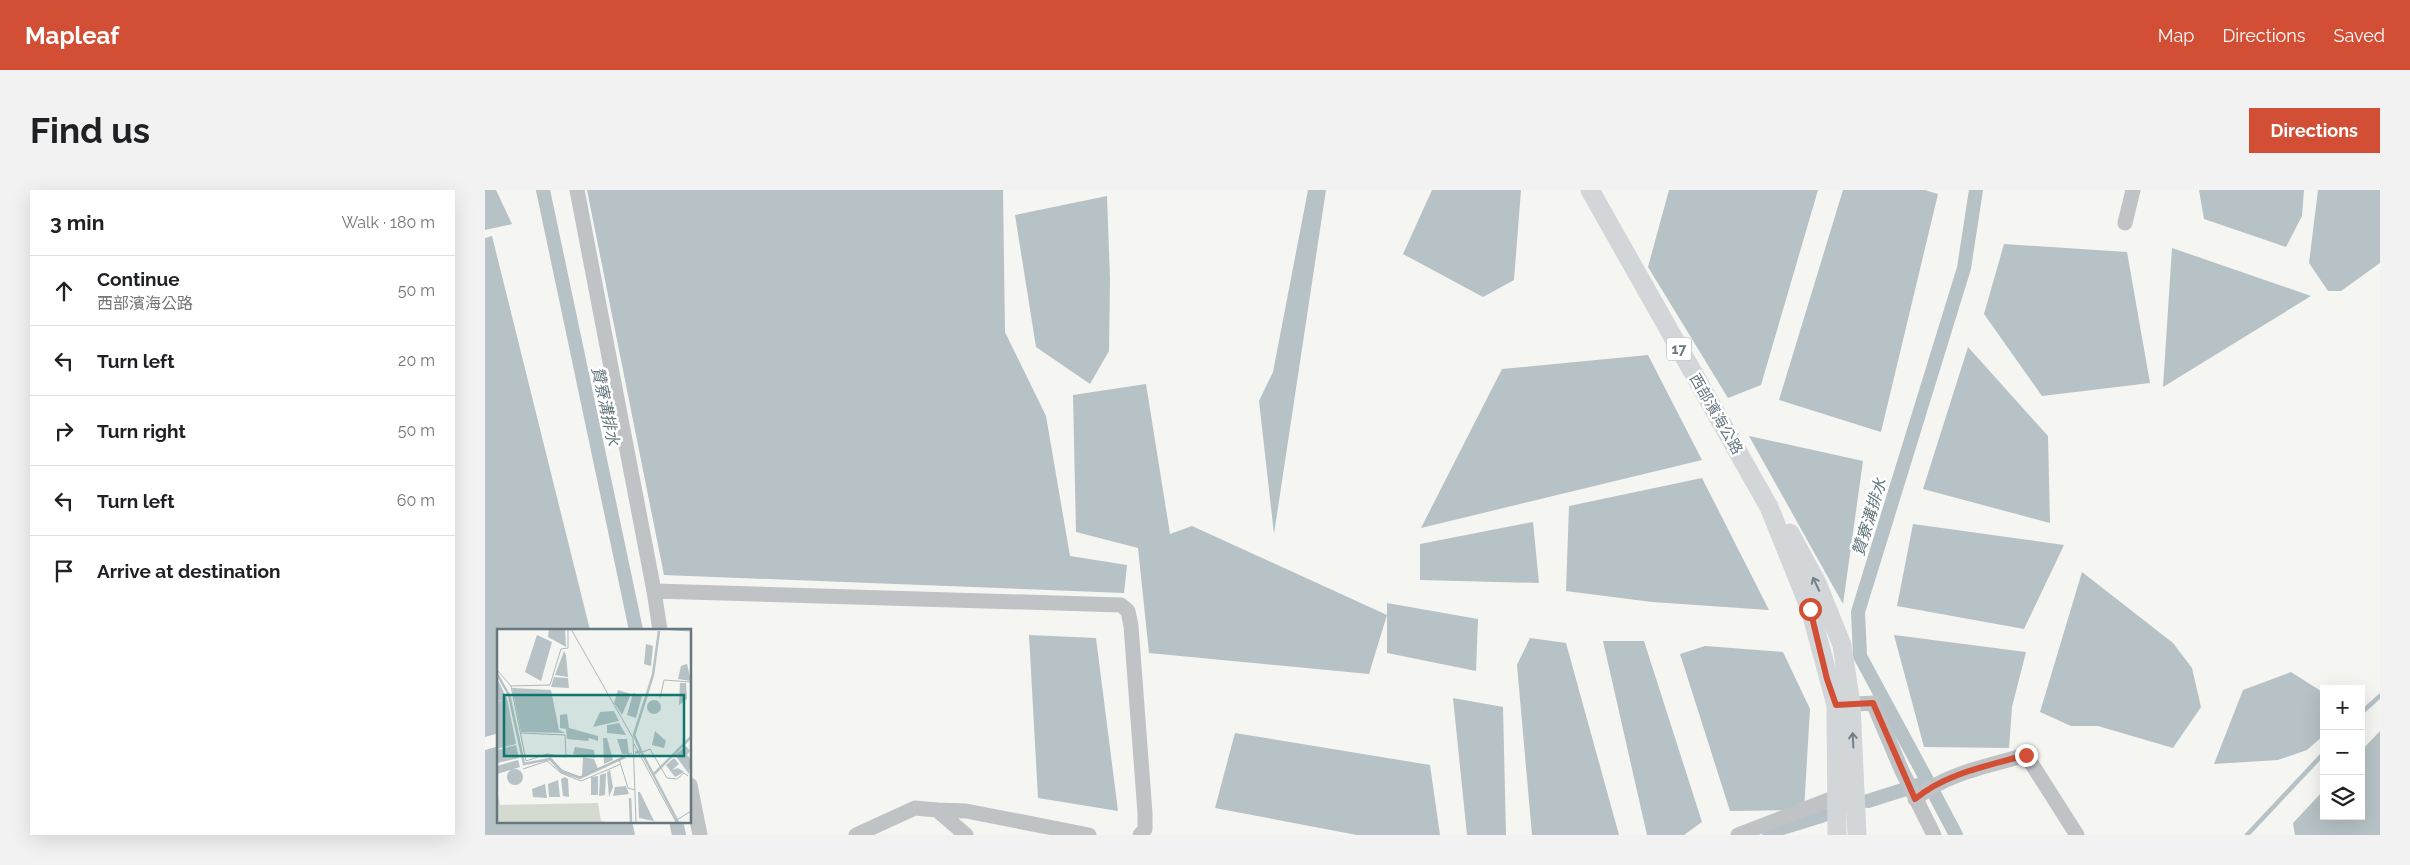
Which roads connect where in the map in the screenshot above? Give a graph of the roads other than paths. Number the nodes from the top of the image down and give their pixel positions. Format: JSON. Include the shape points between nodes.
{"nodes":[{"id":1,"x":577,"y":190,"type":"edge"},
{"id":2,"x":1591,"y":190,"type":"edge"},
{"id":3,"x":2133,"y":190,"type":"edge"},
{"id":4,"x":2125,"y":223,"type":"dead end"},
{"id":5,"x":654,"y":591,"type":"junction"},
{"id":6,"x":660,"y":629,"type":"edge"},
{"id":7,"x":1843,"y":704,"type":"junction"},
{"id":8,"x":691,"y":791,"type":"edge"},
{"id":9,"x":1919,"y":796,"type":"junction"},
{"id":10,"x":1836,"y":797,"type":"junction"},
{"id":11,"x":937,"y":810,"type":"junction"},
{"id":12,"x":699,"y":835,"type":"edge"},
{"id":13,"x":856,"y":835,"type":"edge"},
{"id":14,"x":966,"y":835,"type":"edge"},
{"id":15,"x":1089,"y":835,"type":"edge"},
{"id":16,"x":1140,"y":835,"type":"edge"},
{"id":17,"x":1738,"y":835,"type":"edge"},
{"id":18,"x":1837,"y":835,"type":"edge"},
{"id":19,"x":1857,"y":835,"type":"edge"},
{"id":20,"x":1934,"y":835,"type":"edge"},
{"id":21,"x":2077,"y":835,"type":"edge"}],
"edges":[{"from":1,"to":5,"type":"street"},
{"from":2,"to":7,"type":"main road","name":"西部濱海公路","number":"17","via":[[1769,507],[1810,609],[1827,679]]},
{"from":3,"to":4,"type":"street"},
{"from":5,"to":6,"type":"street"},
{"from":5,"to":16,"type":"street","via":[[1121,605],[1128,611],[1131,626],[1145,812],[1145,829]]},
{"from":7,"to":9,"type":"street","via":[[1873,703],[1902,771]]},
{"from":7,"to":10,"type":"main road","name":"西部濱海公路","number":"17"},
{"from":19,"to":7,"type":"main road","name":"西部濱海公路","number":"17","one_way":true},
{"from":8,"to":12,"type":"street"},
{"from":9,"to":20,"type":"street"},
{"from":9,"to":21,"type":"street","via":[[1960,774],[2026,755]]},
{"from":10,"to":17,"type":"street"},
{"from":10,"to":18,"type":"main road","name":"西部濱海公路","number":"17"},
{"from":11,"to":13,"type":"street","via":[[915,808]]},
{"from":11,"to":14,"type":"street"},
{"from":11,"to":15,"type":"street","via":[[966,811]]}]}
